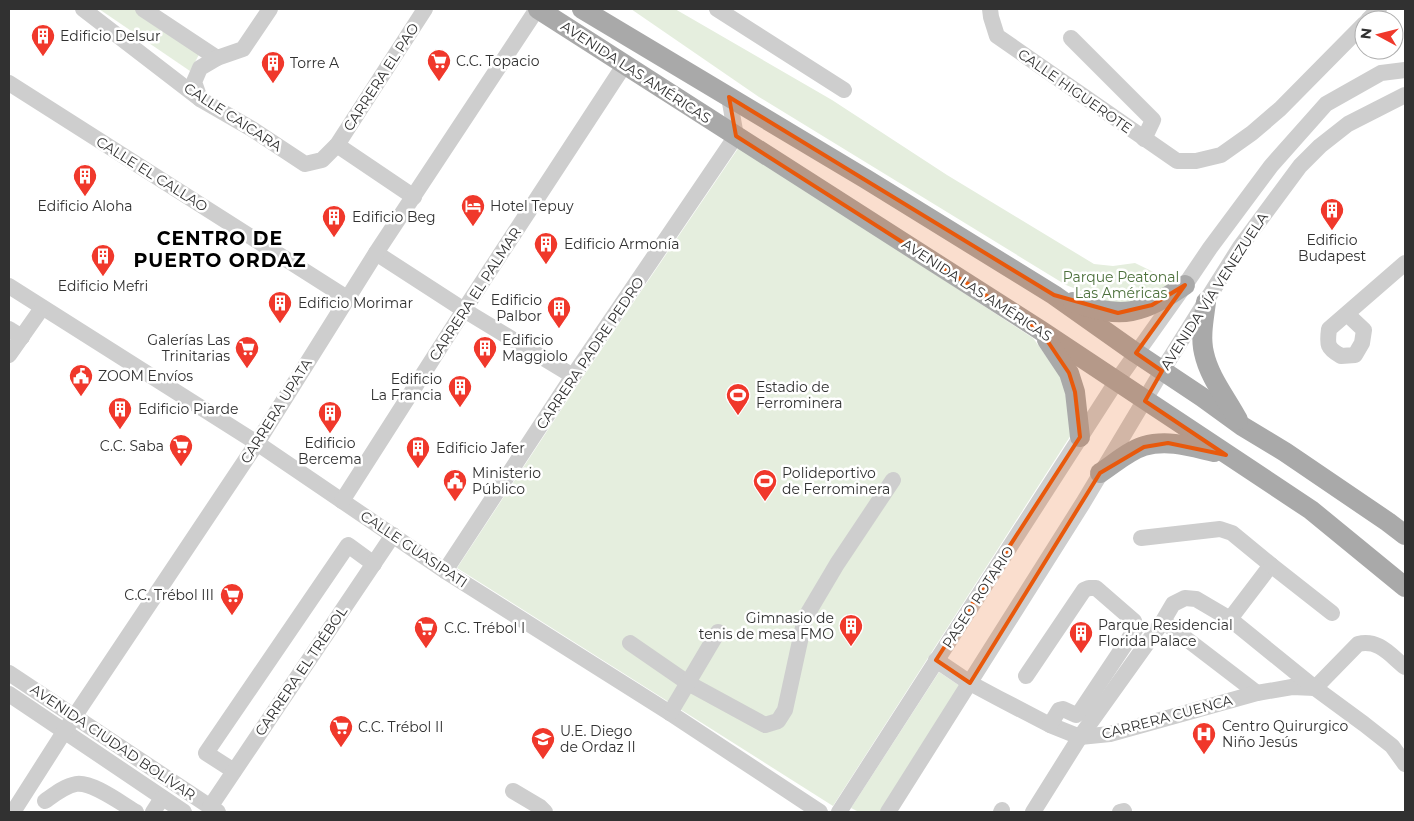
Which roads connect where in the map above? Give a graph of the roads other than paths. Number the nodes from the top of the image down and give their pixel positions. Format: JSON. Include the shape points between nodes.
{"nodes":[{"id":1,"x":83,"y":9,"type":"edge"},
{"id":2,"x":144,"y":9,"type":"edge"},
{"id":3,"x":270,"y":9,"type":"edge"},
{"id":4,"x":425,"y":9,"type":"edge"},
{"id":5,"x":582,"y":9,"type":"edge"},
{"id":6,"x":717,"y":9,"type":"edge"},
{"id":7,"x":990,"y":9,"type":"edge"},
{"id":8,"x":543,"y":10,"type":"edge"},
{"id":9,"x":602,"y":16,"type":"edge"},
{"id":10,"x":1354,"y":34,"type":"edge"},
{"id":11,"x":1071,"y":38,"type":"dead end"},
{"id":12,"x":217,"y":58,"type":"junction"},
{"id":13,"x":625,"y":64,"type":"junction"},
{"id":14,"x":1405,"y":70,"type":"edge"},
{"id":15,"x":9,"y":83,"type":"edge"},
{"id":16,"x":844,"y":90,"type":"dead end"},
{"id":17,"x":1405,"y":95,"type":"edge"},
{"id":18,"x":729,"y":97,"type":"junction"},
{"id":19,"x":200,"y":99,"type":"junction"},
{"id":20,"x":736,"y":136,"type":"junction"},
{"id":21,"x":1144,"y":139,"type":"junction"},
{"id":22,"x":337,"y":145,"type":"junction"},
{"id":23,"x":414,"y":197,"type":"junction"},
{"id":24,"x":376,"y":253,"type":"junction"},
{"id":25,"x":1405,"y":263,"type":"edge"},
{"id":26,"x":1185,"y":285,"type":"junction"},
{"id":27,"x":9,"y":286,"type":"edge"},
{"id":28,"x":1054,"y":295,"type":"junction"},
{"id":29,"x":347,"y":298,"type":"junction"},
{"id":30,"x":1206,"y":302,"type":"junction"},
{"id":31,"x":42,"y":308,"type":"junction"},
{"id":32,"x":464,"y":310,"type":"junction"},
{"id":33,"x":1347,"y":314,"type":"dead end"},
{"id":34,"x":1040,"y":330,"type":"junction"},
{"id":35,"x":15,"y":333,"type":"edge"},
{"id":36,"x":1136,"y":353,"type":"junction"},
{"id":37,"x":9,"y":354,"type":"edge"},
{"id":38,"x":1162,"y":371,"type":"junction"},
{"id":39,"x":573,"y":376,"type":"junction"},
{"id":40,"x":1116,"y":382,"type":"junction"},
{"id":41,"x":1144,"y":401,"type":"junction"},
{"id":42,"x":1242,"y":426,"type":"junction"},
{"id":43,"x":1080,"y":437,"type":"junction"},
{"id":44,"x":256,"y":443,"type":"junction"},
{"id":45,"x":1226,"y":455,"type":"junction"},
{"id":46,"x":1100,"y":474,"type":"junction"},
{"id":47,"x":892,"y":480,"type":"dead end"},
{"id":48,"x":342,"y":501,"type":"junction"},
{"id":49,"x":1397,"y":523,"type":"edge"},
{"id":50,"x":393,"y":535,"type":"junction"},
{"id":51,"x":1405,"y":535,"type":"edge"},
{"id":52,"x":1141,"y":538,"type":"dead end"},
{"id":53,"x":374,"y":564,"type":"junction"},
{"id":54,"x":1271,"y":566,"type":"junction"},
{"id":55,"x":445,"y":572,"type":"junction"},
{"id":56,"x":1405,"y":588,"type":"edge"},
{"id":57,"x":1332,"y":613,"type":"dead end"},
{"id":58,"x":1230,"y":619,"type":"junction"},
{"id":59,"x":1163,"y":621,"type":"junction"},
{"id":60,"x":718,"y":632,"type":"dead end"},
{"id":61,"x":630,"y":643,"type":"dead end"},
{"id":62,"x":936,"y":660,"type":"junction"},
{"id":63,"x":1405,"y":667,"type":"edge"},
{"id":64,"x":9,"y":672,"type":"edge"},
{"id":65,"x":1026,"y":676,"type":"dead end"},
{"id":66,"x":688,"y":683,"type":"junction"},
{"id":67,"x":970,"y":683,"type":"junction"},
{"id":68,"x":1315,"y":688,"type":"junction"},
{"id":69,"x":1257,"y":693,"type":"junction"},
{"id":70,"x":9,"y":694,"type":"edge"},
{"id":71,"x":670,"y":713,"type":"junction"},
{"id":72,"x":74,"y":717,"type":"junction"},
{"id":73,"x":1050,"y":725,"type":"junction"},
{"id":74,"x":64,"y":732,"type":"junction"},
{"id":75,"x":1080,"y":737,"type":"junction"},
{"id":76,"x":1405,"y":764,"type":"edge"},
{"id":77,"x":234,"y":771,"type":"junction"},
{"id":78,"x":513,"y":791,"type":"dead end"},
{"id":79,"x":24,"y":794,"type":"junction"},
{"id":80,"x":162,"y":798,"type":"junction"},
{"id":81,"x":41,"y":806,"type":"edge"},
{"id":82,"x":214,"y":810,"type":"edge"},
{"id":83,"x":13,"y":812,"type":"edge"},
{"id":84,"x":136,"y":812,"type":"edge"},
{"id":85,"x":153,"y":812,"type":"edge"},
{"id":86,"x":184,"y":812,"type":"edge"},
{"id":87,"x":545,"y":812,"type":"edge"},
{"id":88,"x":820,"y":812,"type":"edge"},
{"id":89,"x":839,"y":812,"type":"edge"},
{"id":90,"x":888,"y":812,"type":"edge"},
{"id":91,"x":1033,"y":812,"type":"edge"}],
"edges":[{"from":1,"to":19,"type":"street","name":"CALLE CAICARA"},
{"from":2,"to":12,"type":"street"},
{"from":3,"to":12,"type":"street","via":[[243,50]]},
{"from":4,"to":22,"type":"street","name":"CARRERA EL PAO"},
{"from":5,"to":9,"type":"main road","name":"AVENIDA LAS AMÉRICAS"},
{"from":6,"to":16,"type":"street"},
{"from":7,"to":21,"type":"street","name":"CALLE HIGUEROTE","via":[[996,36]]},
{"from":8,"to":13,"type":"main road","name":"AVENIDA LAS AMÉRICAS"},
{"from":8,"to":23,"type":"street","name":"CARRERA UPATA"},
{"from":9,"to":18,"type":"main road","name":"AVENIDA LAS AMÉRICAS"},
{"from":10,"to":21,"type":"street","name":"CALLE HIGUEROTE","via":[[1280,109],[1220,155],[1196,161],[1177,161]]},
{"from":11,"to":21,"type":"street","via":[[1154,120]]},
{"from":12,"to":19,"type":"street","via":[[200,68],[194,82]]},
{"from":13,"to":20,"type":"main road","name":"AVENIDA LAS AMÉRICAS"},
{"from":13,"to":32,"type":"street","name":"CARRERA EL PALMAR"},
{"from":14,"to":26,"type":"street","name":"AVENIDA VÍA VENEZUELA","via":[[1381,73],[1326,104],[1271,166]]},
{"from":15,"to":29,"type":"street","name":"CALLE EL CALLAO"},
{"from":17,"to":30,"type":"street","name":"AVENIDA VÍA VENEZUELA","via":[[1348,124],[1300,166],[1240,247]]},
{"from":18,"to":20,"type":"street"},
{"from":18,"to":28,"type":"main road","name":"AVENIDA LAS AMÉRICAS"},
{"from":19,"to":22,"type":"street","name":"CALLE CAICARA","via":[[305,164],[322,160]]},
{"from":20,"to":34,"type":"main road","name":"AVENIDA LAS AMÉRICAS"},
{"from":20,"to":39,"type":"street","name":"CARRERA PADRE PEDRO"},
{"from":22,"to":23,"type":"street"},
{"from":23,"to":24,"type":"street","name":"CARRERA UPATA"},
{"from":24,"to":29,"type":"street","name":"CARRERA UPATA"},
{"from":24,"to":32,"type":"street"},
{"from":25,"to":33,"type":"street"},
{"from":26,"to":28,"type":"main road","via":[[1164,300],[1136,311],[1118,313],[1098,310]]},
{"from":26,"to":36,"type":"street","name":"AVENIDA VÍA VENEZUELA"},
{"from":27,"to":31,"type":"street","name":"CALLE GUASIPATI"},
{"from":28,"to":36,"type":"main road","name":"AVENIDA LAS AMÉRICAS"},
{"from":29,"to":44,"type":"street","name":"CARRERA UPATA"},
{"from":30,"to":38,"type":"street","name":"AVENIDA VÍA VENEZUELA"},
{"from":30,"to":42,"type":"main road","via":[[1202,337],[1204,353],[1211,372]]},
{"from":31,"to":35,"type":"street"},
{"from":31,"to":44,"type":"street","name":"CALLE GUASIPATI"},
{"from":32,"to":39,"type":"street"},
{"from":32,"to":48,"type":"street","name":"CARRERA EL PALMAR"},
{"from":34,"to":40,"type":"main road","name":"AVENIDA LAS AMÉRICAS"},
{"from":34,"to":43,"type":"main road","via":[[1068,373],[1075,392]]},
{"from":35,"to":37,"type":"street"},
{"from":36,"to":38,"type":"main road","name":"AVENIDA LAS AMÉRICAS"},
{"from":36,"to":40,"type":"street","name":"AVENIDA VÍA VENEZUELA"},
{"from":38,"to":41,"type":"street","name":"AVENIDA VÍA VENEZUELA"},
{"from":38,"to":42,"type":"main road","name":"AVENIDA LAS AMÉRICAS"},
{"from":39,"to":55,"type":"street","name":"CARRERA PADRE PEDRO"},
{"from":40,"to":41,"type":"main road","name":"AVENIDA LAS AMÉRICAS"},
{"from":40,"to":43,"type":"street","name":"PASEO ROTARIO"},
{"from":41,"to":45,"type":"main road","name":"AVENIDA LAS AMÉRICAS"},
{"from":41,"to":46,"type":"street"},
{"from":42,"to":49,"type":"main road","name":"AVENIDA LAS AMÉRICAS"},
{"from":43,"to":62,"type":"street","name":"PASEO ROTARIO"},
{"from":44,"to":48,"type":"street","name":"CALLE GUASIPATI"},
{"from":44,"to":72,"type":"street","name":"CARRERA UPATA"},
{"from":45,"to":46,"type":"main road","via":[[1168,443],[1144,446]]},
{"from":45,"to":56,"type":"main road","name":"AVENIDA LAS AMÉRICAS","via":[[1311,510]]},
{"from":46,"to":67,"type":"street"},
{"from":47,"to":66,"type":"street","via":[[805,618],[785,710],[778,721],[765,725]]},
{"from":48,"to":50,"type":"street","name":"CALLE GUASIPATI"},
{"from":49,"to":51,"type":"main road","name":"AVENIDA LAS AMÉRICAS"},
{"from":50,"to":53,"type":"street","name":"CARRERA EL TRÉBOL"},
{"from":50,"to":55,"type":"street","name":"CALLE GUASIPATI"},
{"from":52,"to":54,"type":"street","via":[[1220,529],[1232,533]]},
{"from":53,"to":77,"type":"street","name":"CARRERA EL TRÉBOL"},
{"from":53,"to":77,"type":"street","via":[[348,546],[206,753]]},
{"from":54,"to":57,"type":"street"},
{"from":54,"to":58,"type":"street"},
{"from":55,"to":71,"type":"street","name":"CALLE GUASIPATI"},
{"from":58,"to":59,"type":"street","via":[[1196,599],[1185,598],[1172,604]]},
{"from":58,"to":68,"type":"street"},
{"from":59,"to":69,"type":"street"},
{"from":59,"to":75,"type":"street"},
{"from":60,"to":66,"type":"street"},
{"from":61,"to":66,"type":"street"},
{"from":62,"to":67,"type":"street","name":"CARRERA CUENCA"},
{"from":62,"to":89,"type":"street","name":"PASEO ROTARIO"},
{"from":63,"to":68,"type":"street","via":[[1378,644],[1358,644]]},
{"from":64,"to":72,"type":"street","name":"AVENIDA CIUDAD BOLÍVAR"},
{"from":65,"to":73,"type":"street","via":[[1084,590],[1096,588],[1134,621],[1136,628],[1080,712],[1076,715],[1059,710]]},
{"from":66,"to":71,"type":"street"},
{"from":67,"to":73,"type":"street","name":"CARRERA CUENCA"},
{"from":67,"to":90,"type":"street"},
{"from":68,"to":69,"type":"street","name":"CARRERA CUENCA","via":[[1292,687]]},
{"from":68,"to":76,"type":"street","via":[[1392,746]]},
{"from":69,"to":75,"type":"street","name":"CARRERA CUENCA","via":[[1110,734]]},
{"from":70,"to":74,"type":"street","name":"AVENIDA CIUDAD BOLÍVAR"},
{"from":71,"to":88,"type":"street","name":"CALLE GUASIPATI"},
{"from":72,"to":74,"type":"street","name":"CARRERA UPATA"},
{"from":72,"to":82,"type":"street","name":"AVENIDA CIUDAD BOLÍVAR"},
{"from":73,"to":75,"type":"street","name":"CARRERA CUENCA"},
{"from":74,"to":79,"type":"street","name":"CARRERA UPATA"},
{"from":74,"to":80,"type":"street","name":"AVENIDA CIUDAD BOLÍVAR"},
{"from":75,"to":91,"type":"street"},
{"from":77,"to":82,"type":"street","name":"CARRERA EL TRÉBOL"},
{"from":78,"to":87,"type":"street"},
{"from":79,"to":81,"type":"street"},
{"from":79,"to":83,"type":"street","name":"CARRERA UPATA"},
{"from":80,"to":85,"type":"street"},
{"from":80,"to":86,"type":"street","name":"AVENIDA CIUDAD BOLÍVAR"},
{"from":81,"to":84,"type":"street","via":[[78,783],[95,788]]}]}
